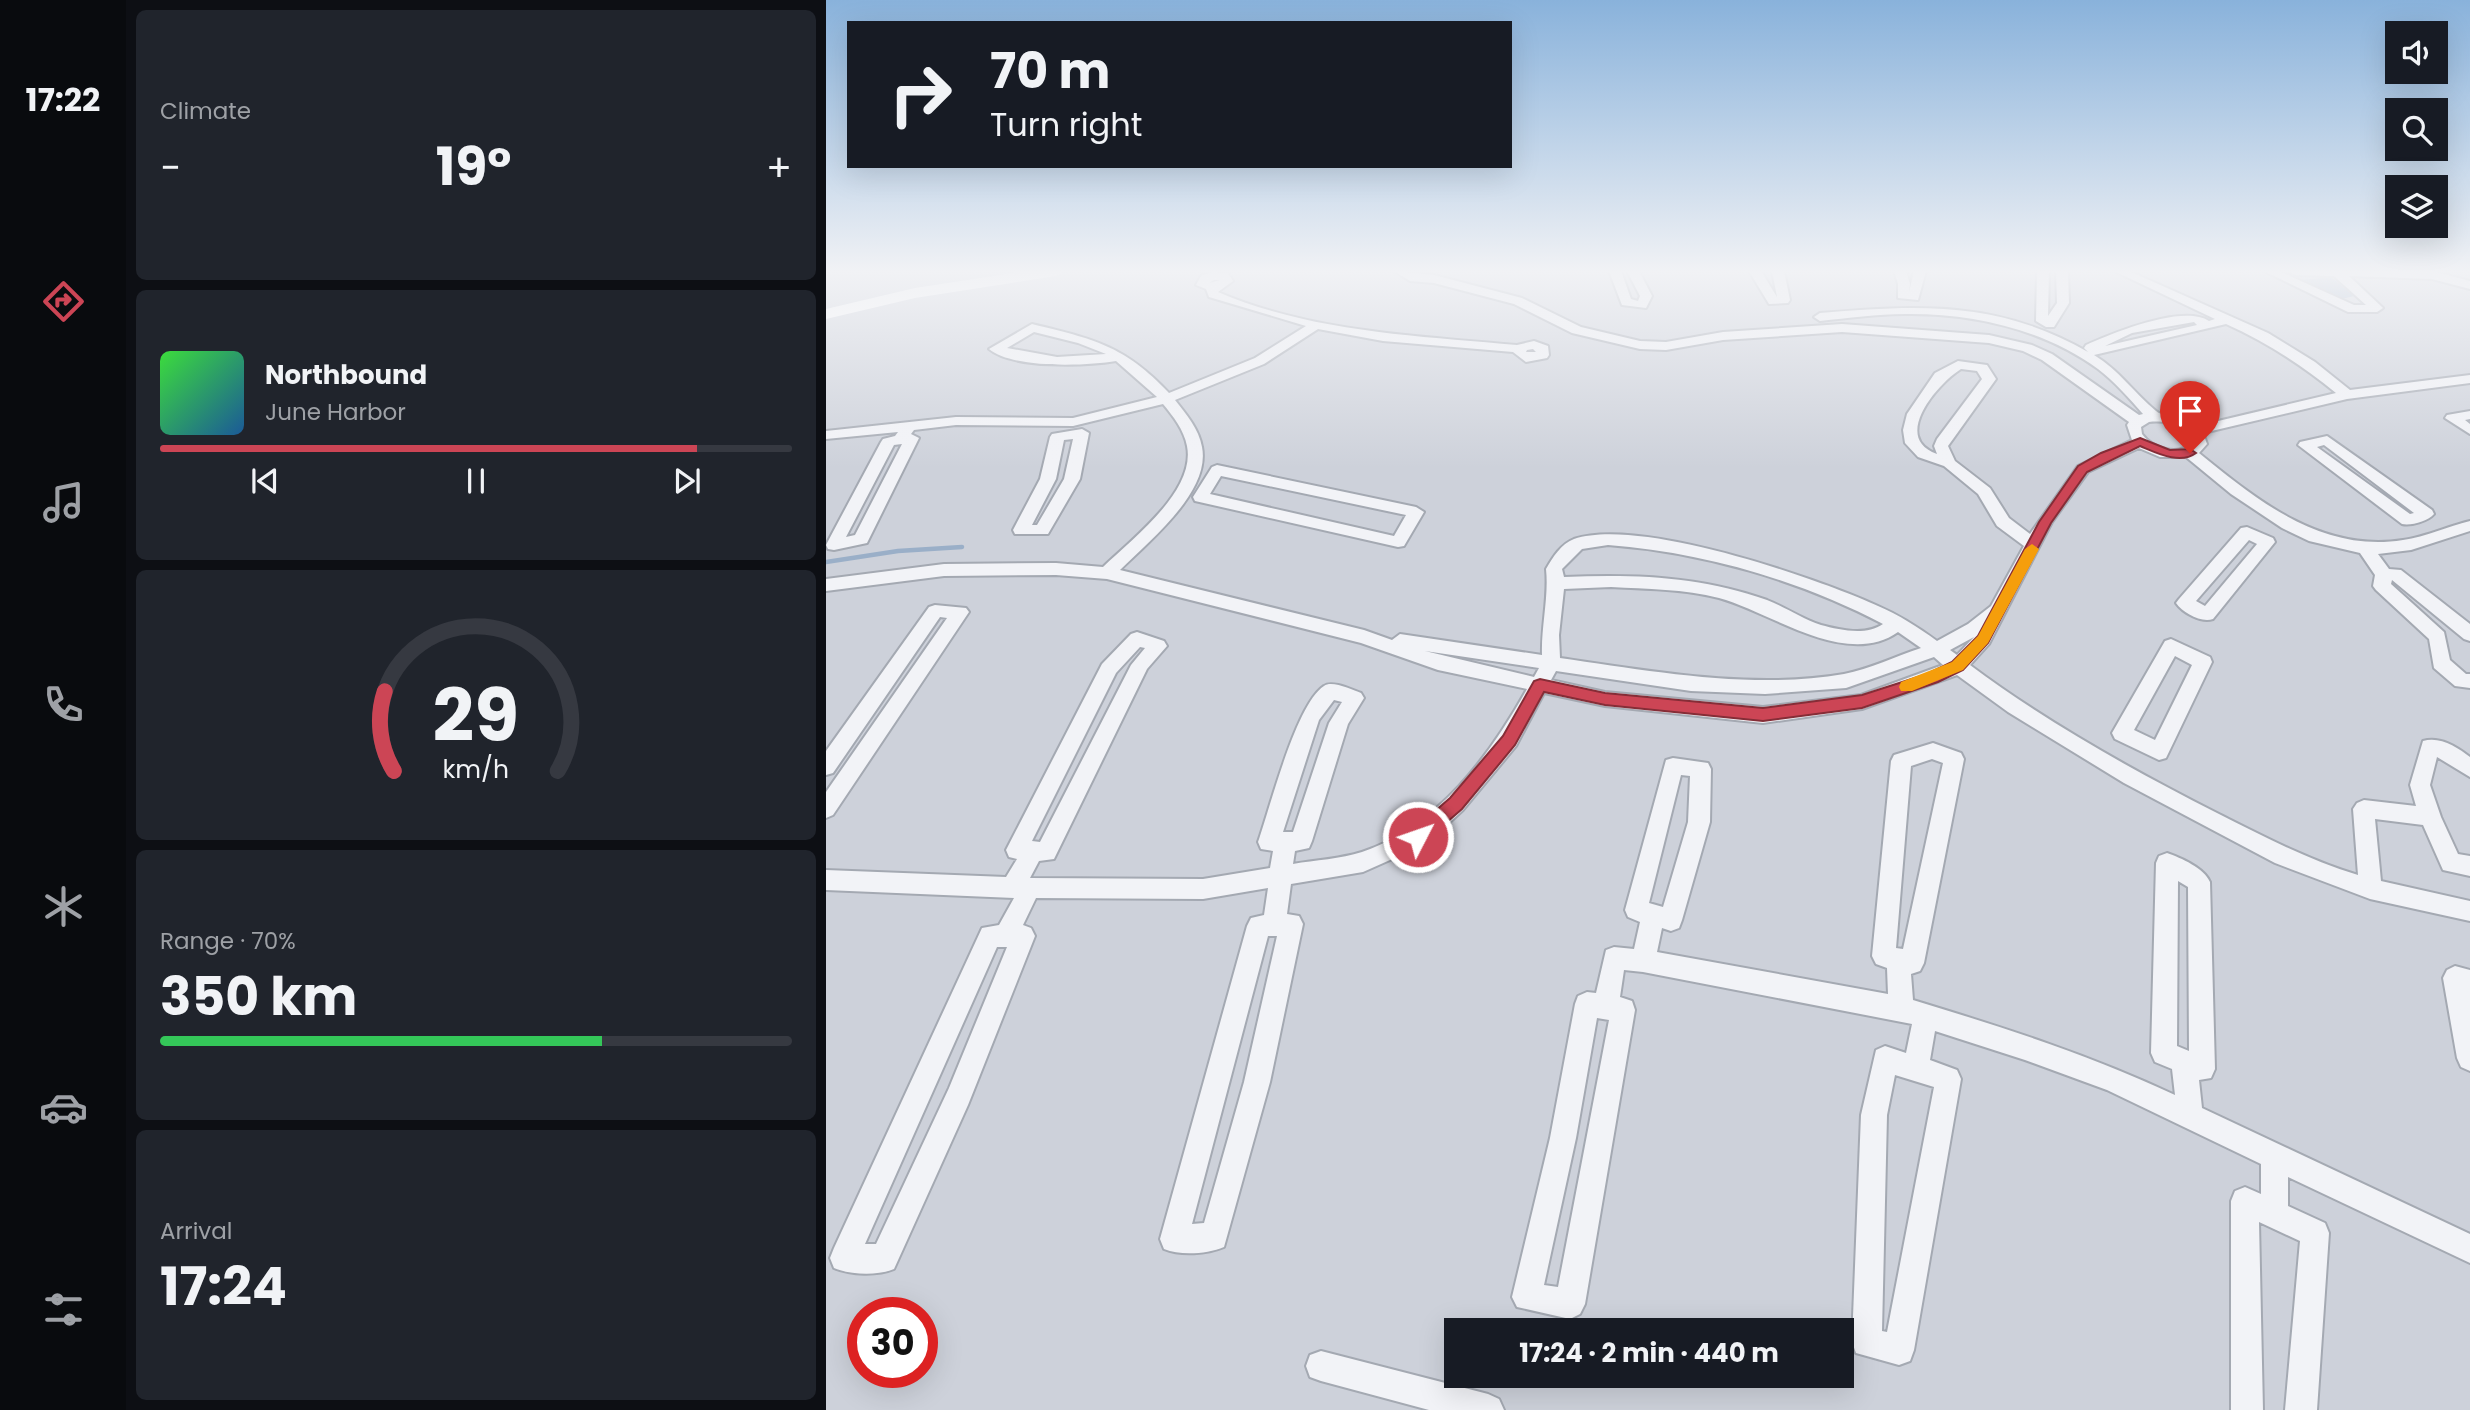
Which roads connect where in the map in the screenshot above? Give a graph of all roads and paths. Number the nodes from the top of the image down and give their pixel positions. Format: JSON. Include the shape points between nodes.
{"nodes":[{"id":1,"x":1017,"y":337,"type":"edge"},
{"id":2,"x":1065,"y":337,"type":"edge"},
{"id":3,"x":1300,"y":337,"type":"edge"},
{"id":4,"x":1390,"y":337,"type":"edge"},
{"id":5,"x":1600,"y":337,"type":"edge"},
{"id":6,"x":1696,"y":337,"type":"edge"},
{"id":7,"x":1970,"y":337,"type":"edge"},
{"id":8,"x":2045,"y":337,"type":"edge"},
{"id":9,"x":2115,"y":337,"type":"edge"},
{"id":10,"x":2162,"y":337,"type":"edge"},
{"id":11,"x":2260,"y":337,"type":"edge"},
{"id":12,"x":1520,"y":349,"type":"dead end"},
{"id":13,"x":1119,"y":356,"type":"junction"},
{"id":14,"x":2470,"y":379,"type":"edge"},
{"id":15,"x":2347,"y":395,"type":"junction"},
{"id":16,"x":1166,"y":400,"type":"junction"},
{"id":17,"x":2470,"y":415,"type":"edge"},
{"id":18,"x":2154,"y":417,"type":"junction"},
{"id":19,"x":2138,"y":421,"type":"junction"},
{"id":20,"x":910,"y":424,"type":"junction"},
{"id":21,"x":1072,"y":428,"type":"junction"},
{"id":22,"x":2470,"y":430,"type":"edge"},
{"id":23,"x":2194,"y":431,"type":"junction"},
{"id":24,"x":826,"y":435,"type":"edge"},
{"id":25,"x":900,"y":440,"type":"junction"},
{"id":26,"x":2140,"y":442,"type":"junction"},
{"id":27,"x":2190,"y":453,"type":"junction"},
{"id":28,"x":1949,"y":463,"type":"junction"},
{"id":29,"x":1189,"y":480,"type":"junction"},
{"id":30,"x":1206,"y":485,"type":"junction"},
{"id":31,"x":2416,"y":517,"type":"junction"},
{"id":32,"x":2280,"y":522,"type":"junction"},
{"id":33,"x":2470,"y":526,"type":"edge"},
{"id":34,"x":2438,"y":533,"type":"junction"},
{"id":35,"x":2257,"y":537,"type":"junction"},
{"id":36,"x":2033,"y":545,"type":"junction"},
{"id":37,"x":2367,"y":550,"type":"junction"},
{"id":38,"x":1107,"y":573,"type":"junction"},
{"id":39,"x":2384,"y":575,"type":"junction"},
{"id":40,"x":1556,"y":583,"type":"junction"},
{"id":41,"x":826,"y":586,"type":"edge"},
{"id":42,"x":2004,"y":603,"type":"junction"},
{"id":43,"x":1898,"y":623,"type":"junction"},
{"id":44,"x":2470,"y":634,"type":"edge"},
{"id":45,"x":1364,"y":637,"type":"junction"},
{"id":46,"x":1935,"y":650,"type":"junction"},
{"id":47,"x":1551,"y":663,"type":"junction"},
{"id":48,"x":1958,"y":666,"type":"junction"},
{"id":49,"x":2470,"y":681,"type":"edge"},
{"id":50,"x":1540,"y":685,"type":"junction"},
{"id":51,"x":2136,"y":740,"type":"junction"},
{"id":52,"x":826,"y":767,"type":"edge"},
{"id":53,"x":2470,"y":769,"type":"edge"},
{"id":54,"x":2127,"y":774,"type":"junction"},
{"id":55,"x":826,"y":809,"type":"edge"},
{"id":56,"x":2430,"y":817,"type":"junction"},
{"id":57,"x":1285,"y":841,"type":"junction"},
{"id":58,"x":1033,"y":851,"type":"junction"},
{"id":59,"x":2470,"y":866,"type":"edge"},
{"id":60,"x":1280,"y":877,"type":"junction"},
{"id":61,"x":826,"y":880,"type":"edge"},
{"id":62,"x":1021,"y":888,"type":"junction"},
{"id":63,"x":2370,"y":889,"type":"junction"},
{"id":64,"x":2470,"y":911,"type":"edge"},
{"id":65,"x":1653,"y":915,"type":"junction"},
{"id":66,"x":1275,"y":925,"type":"junction"},
{"id":67,"x":1006,"y":936,"type":"junction"},
{"id":68,"x":1898,"y":960,"type":"junction"},
{"id":69,"x":1643,"y":961,"type":"junction"},
{"id":70,"x":2470,"y":982,"type":"edge"},
{"id":71,"x":1606,"y":1007,"type":"junction"},
{"id":72,"x":1901,"y":1008,"type":"junction"},
{"id":73,"x":1926,"y":1017,"type":"junction"},
{"id":74,"x":2470,"y":1058,"type":"edge"},
{"id":75,"x":2184,"y":1062,"type":"junction"},
{"id":76,"x":1914,"y":1069,"type":"junction"},
{"id":77,"x":2190,"y":1116,"type":"junction"},
{"id":78,"x":2275,"y":1155,"type":"junction"},
{"id":79,"x":2274,"y":1214,"type":"junction"},
{"id":80,"x":2470,"y":1249,"type":"edge"},
{"id":81,"x":1321,"y":1366,"type":"dead end"},
{"id":82,"x":1488,"y":1410,"type":"edge"},
{"id":83,"x":2247,"y":1410,"type":"edge"},
{"id":84,"x":2301,"y":1410,"type":"edge"}],
"edges":[{"from":1,"to":13,"type":"street","via":[[996,349],[1064,363]]},
{"from":2,"to":13,"type":"street"},
{"from":3,"to":16,"type":"street","via":[[1229,376]]},
{"from":4,"to":12,"type":"street"},
{"from":5,"to":6,"type":"street","via":[[1666,346]]},
{"from":7,"to":19,"type":"street","via":[[2027,348],[2067,369]]},
{"from":8,"to":18,"type":"street","via":[[2097,362]]},
{"from":9,"to":10,"type":"street","via":[[2091,348],[2097,352]]},
{"from":11,"to":15,"type":"street","via":[[2310,365]]},
{"from":13,"to":16,"type":"street"},
{"from":14,"to":15,"type":"street"},
{"from":15,"to":23,"type":"street"},
{"from":16,"to":21,"type":"street"},
{"from":16,"to":29,"type":"street","via":[[1187,426],[1195,445]]},
{"from":17,"to":22,"type":"street","via":[[2452,418]]},
{"from":18,"to":19,"type":"street"},
{"from":18,"to":23,"type":"street"},
{"from":19,"to":26,"type":"street","via":[[2133,430]]},
{"from":20,"to":21,"type":"street"},
{"from":20,"to":24,"type":"street"},
{"from":20,"to":25,"type":"street"},
{"from":21,"to":21,"type":"street","via":[[1082,433],[1072,479],[1041,530],[1021,530],[1048,479],[1057,437]]},
{"from":23,"to":27,"type":"street","via":[[2200,444]]},
{"from":25,"to":25,"type":"street","via":[[888,442],[834,544],[861,540],[912,438]]},
{"from":26,"to":27,"type":"street","via":[[2169,454]]},
{"from":26,"to":36,"type":"street","via":[[2083,469]]},
{"from":27,"to":32,"type":"street"},
{"from":28,"to":28,"type":"street","via":[[1941,446],[1944,439],[1989,379],[1982,368],[1972,365],[1958,365],[1940,376],[1914,414],[1910,430],[1912,443],[1923,454]]},
{"from":28,"to":36,"type":"street","via":[[1984,491],[2003,522]]},
{"from":29,"to":30,"type":"street"},
{"from":29,"to":38,"type":"street","via":[[1174,504]]},
{"from":30,"to":30,"type":"street","via":[[1201,496],[1398,542],[1416,512],[1217,470]]},
{"from":31,"to":31,"type":"street","via":[[2408,520],[2305,445],[2327,440],[2426,514]]},
{"from":31,"to":34,"type":"street"},
{"from":32,"to":35,"type":"street"},
{"from":32,"to":37,"type":"street","via":[[2315,537]]},
{"from":33,"to":34,"type":"street"},
{"from":34,"to":37,"type":"street","via":[[2405,546]]},
{"from":35,"to":35,"type":"street","via":[[2247,532],[2185,603],[2207,615],[2267,541]]},
{"from":36,"to":42,"type":"street"},
{"from":37,"to":39,"type":"street"},
{"from":38,"to":41,"type":"street","via":[[944,570]]},
{"from":38,"to":45,"type":"street"},
{"from":39,"to":44,"type":"street","via":[[2395,573]]},
{"from":39,"to":49,"type":"street","via":[[2382,586],[2438,637],[2441,663],[2462,681]]},
{"from":40,"to":43,"type":"street","via":[[1679,584],[1751,602],[1812,629],[1843,637],[1879,636]]},
{"from":40,"to":43,"type":"street","via":[[1554,569],[1562,556],[1579,543],[1608,539],[1739,563],[1842,598]]},
{"from":40,"to":47,"type":"street"},
{"from":42,"to":46,"type":"street","via":[[1974,629]]},
{"from":42,"to":48,"type":"street","via":[[1983,639]]},
{"from":43,"to":46,"type":"street"},
{"from":45,"to":47,"type":"street"},
{"from":45,"to":50,"type":"street","via":[[1438,663]]},
{"from":46,"to":47,"type":"street","via":[[1846,681],[1765,687],[1691,684]]},
{"from":46,"to":48,"type":"street"},
{"from":47,"to":50,"type":"street"},
{"from":48,"to":50,"type":"street","via":[[1862,702],[1763,715],[1605,699]]},
{"from":48,"to":54,"type":"street","via":[[2014,706]]},
{"from":50,"to":60,"type":"street","via":[[1509,740],[1456,804],[1418,837],[1363,862]]},
{"from":51,"to":51,"type":"street","via":[[2159,752],[2203,662],[2171,646],[2122,733]]},
{"from":51,"to":54,"type":"street"},
{"from":52,"to":55,"type":"street","via":[[935,611],[960,612]]},
{"from":53,"to":56,"type":"street","via":[[2450,752],[2430,747],[2420,785]]},
{"from":54,"to":63,"type":"street","via":[[2286,857]]},
{"from":56,"to":59,"type":"street","via":[[2451,863]]},
{"from":56,"to":63,"type":"street","via":[[2364,809]]},
{"from":57,"to":57,"type":"street","via":[[1269,842],[1310,717],[1330,691],[1354,698],[1339,723],[1301,841]]},
{"from":57,"to":60,"type":"street"},
{"from":58,"to":58,"type":"street","via":[[1046,852],[1140,665],[1158,646],[1137,639],[1110,668],[1017,850]]},
{"from":58,"to":62,"type":"street"},
{"from":60,"to":62,"type":"street","via":[[1203,889]]},
{"from":60,"to":66,"type":"street"},
{"from":61,"to":62,"type":"street"},
{"from":62,"to":67,"type":"street"},
{"from":63,"to":64,"type":"street"},
{"from":65,"to":65,"type":"street","via":[[1636,910],[1673,766],[1701,769],[1699,822],[1671,920]]},
{"from":65,"to":69,"type":"street"},
{"from":66,"to":66,"type":"street","via":[[1291,924],[1257,1082],[1214,1237],[1174,1239],[1259,926]]},
{"from":67,"to":67,"type":"street","via":[[990,936],[844,1258],[884,1259],[959,1096],[1023,936]]},
{"from":68,"to":68,"type":"street","via":[[1912,963],[1954,759],[1933,751],[1901,761],[1884,957]]},
{"from":68,"to":72,"type":"street"},
{"from":69,"to":71,"type":"street","via":[[1614,958]]},
{"from":69,"to":72,"type":"street"},
{"from":70,"to":74,"type":"street","via":[[2455,978]]},
{"from":71,"to":71,"type":"street","via":[[1587,1004],[1527,1297],[1570,1304],[1623,1010]]},
{"from":72,"to":73,"type":"street"},
{"from":73,"to":76,"type":"street"},
{"from":73,"to":77,"type":"street","via":[[2112,1079]]},
{"from":75,"to":75,"type":"street","via":[[2164,1053],[2167,863],[2199,882],[2202,1069]]},
{"from":75,"to":77,"type":"street"},
{"from":76,"to":76,"type":"street","via":[[1885,1059],[1874,1115],[1867,1342],[1899,1350],[1948,1079]]},
{"from":77,"to":78,"type":"street"},
{"from":78,"to":79,"type":"street"},
{"from":78,"to":80,"type":"street"},
{"from":79,"to":83,"type":"street","via":[[2245,1201]]},
{"from":79,"to":84,"type":"street","via":[[2315,1233]]},
{"from":81,"to":82,"type":"street"}]}
